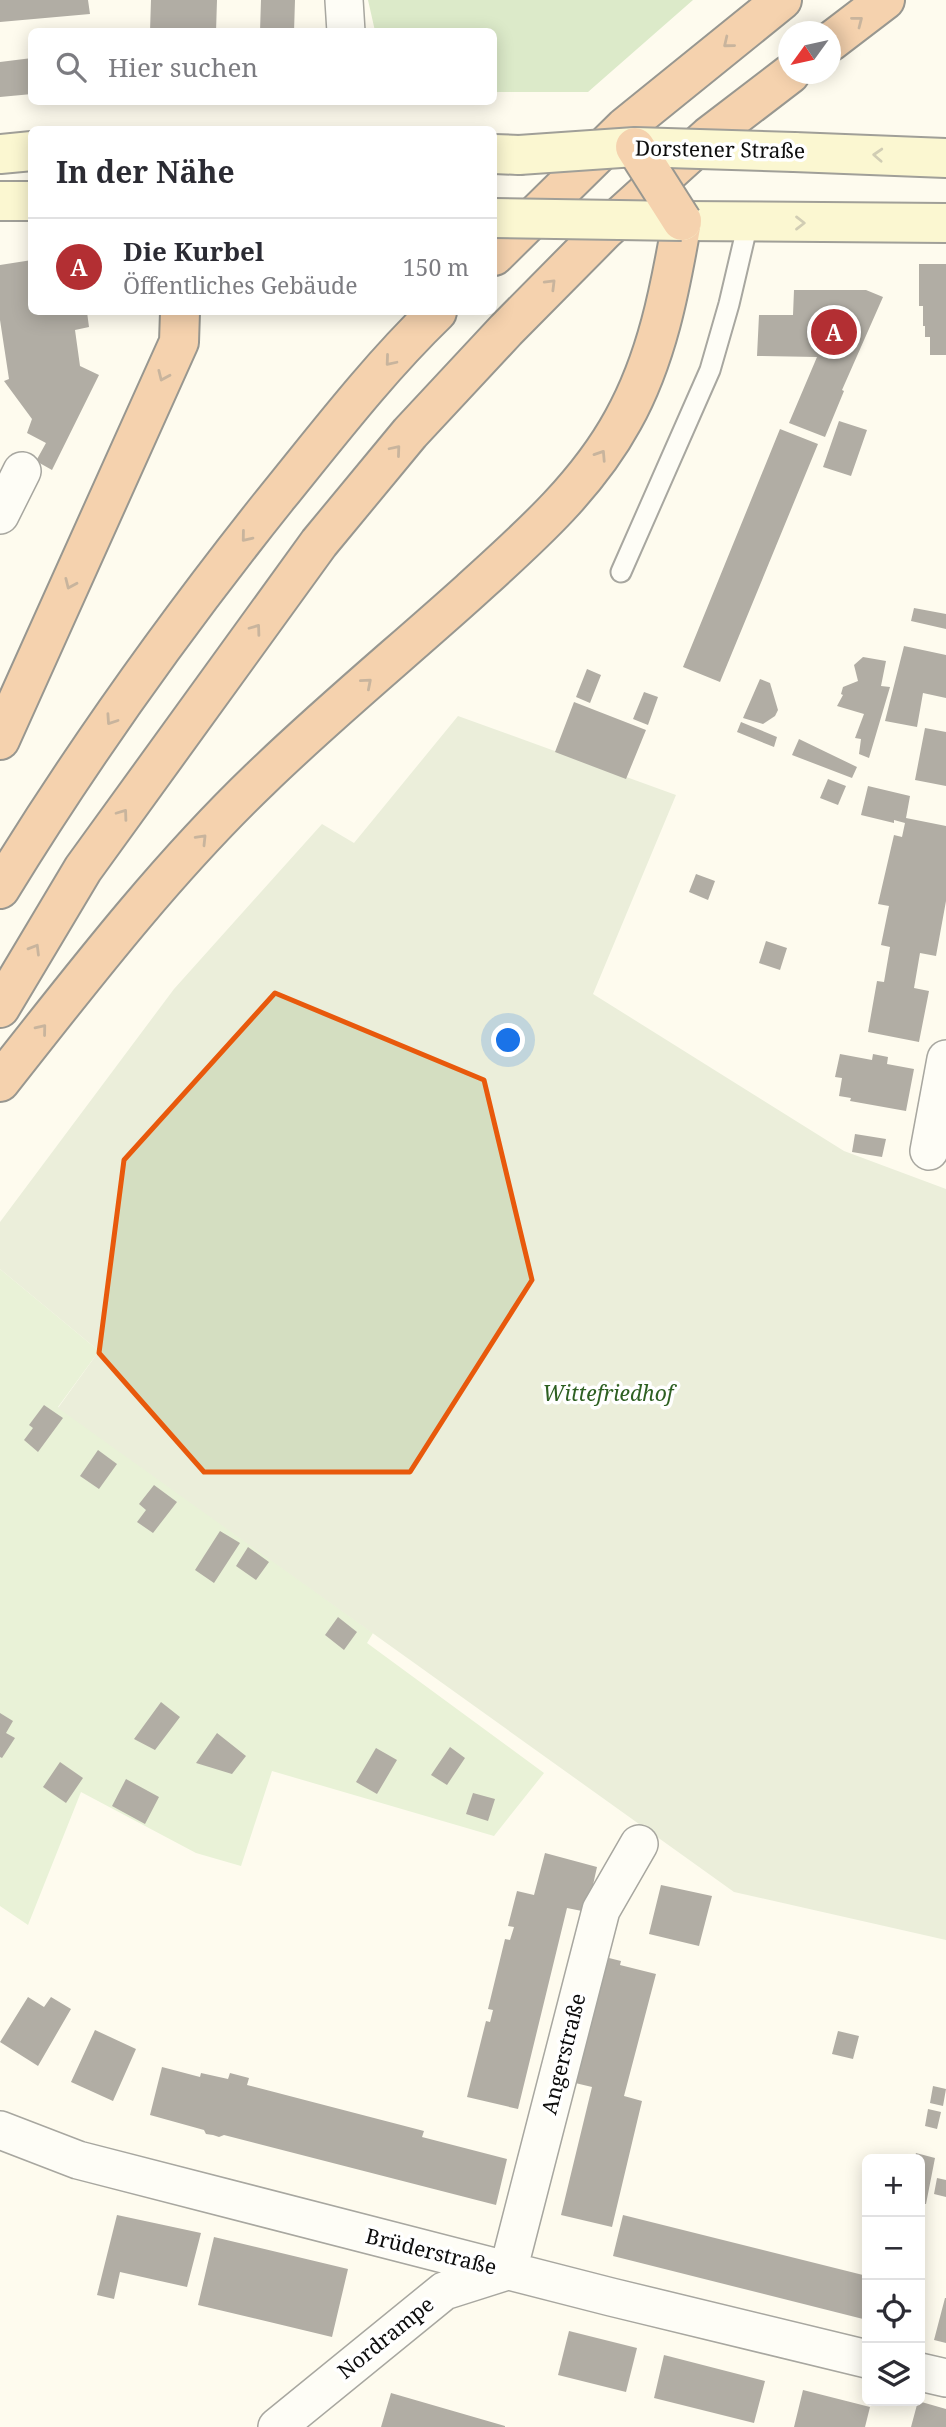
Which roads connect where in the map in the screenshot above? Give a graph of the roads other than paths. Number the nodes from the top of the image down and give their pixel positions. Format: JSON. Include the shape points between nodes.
{"nodes":[{"id":1,"x":344,"y":0,"type":"edge"},
{"id":2,"x":782,"y":0,"type":"edge"},
{"id":3,"x":885,"y":0,"type":"edge"},
{"id":4,"x":346,"y":28,"type":"edge"},
{"id":5,"x":841,"y":34,"type":"edge"},
{"id":6,"x":778,"y":83,"type":"edge"},
{"id":7,"x":635,"y":147,"type":"junction"},
{"id":8,"x":28,"y":152,"type":"edge"},
{"id":9,"x":506,"y":154,"type":"edge"},
{"id":10,"x":0,"y":155,"type":"edge"},
{"id":11,"x":946,"y":158,"type":"edge"},
{"id":12,"x":0,"y":201,"type":"edge"},
{"id":13,"x":28,"y":201,"type":"edge"},
{"id":14,"x":497,"y":218,"type":"edge"},
{"id":15,"x":682,"y":222,"type":"junction"},
{"id":16,"x":748,"y":223,"type":"junction"},
{"id":17,"x":946,"y":223,"type":"edge"},
{"id":18,"x":497,"y":253,"type":"edge"},
{"id":19,"x":180,"y":315,"type":"edge"},
{"id":20,"x":434,"y":315,"type":"edge"},
{"id":21,"x":22,"y":471,"type":"dead end"},
{"id":22,"x":0,"y":515,"type":"edge"},
{"id":23,"x":621,"y":572,"type":"dead end"},
{"id":24,"x":0,"y":740,"type":"edge"},
{"id":25,"x":0,"y":889,"type":"edge"},
{"id":26,"x":0,"y":1008,"type":"edge"},
{"id":27,"x":946,"y":1059,"type":"edge"},
{"id":28,"x":0,"y":1082,"type":"edge"},
{"id":29,"x":929,"y":1152,"type":"dead end"},
{"id":30,"x":639,"y":1844,"type":"dead end"},
{"id":31,"x":0,"y":2130,"type":"edge"},
{"id":32,"x":508,"y":2271,"type":"junction"},
{"id":33,"x":862,"y":2358,"type":"edge"},
{"id":34,"x":925,"y":2373,"type":"edge"},
{"id":35,"x":946,"y":2378,"type":"edge"},
{"id":36,"x":277,"y":2427,"type":"edge"}],
"edges":[{"from":1,"to":4,"type":"street"},
{"from":2,"to":18,"type":"highway","one_way":true,"via":[[625,127]]},
{"from":5,"to":3,"type":"highway","one_way":true},
{"from":26,"to":6,"type":"highway","one_way":true,"via":[[83,869],[319,542],[410,433],[604,231],[709,136]]},
{"from":7,"to":9,"type":"main road","name":"Dorstener Straße","bridge":true},
{"from":11,"to":7,"type":"main road","name":"Dorstener Straße","one_way":true,"bridge":true},
{"from":7,"to":15,"type":"highway","bridge":true},
{"from":8,"to":10,"type":"main road"},
{"from":12,"to":13,"type":"main road"},
{"from":14,"to":15,"type":"main road","bridge":true},
{"from":15,"to":16,"type":"main road"},
{"from":28,"to":15,"type":"highway","one_way":true,"via":[[124,927],[216,824],[494,569],[558,508],[596,463],[624,420],[652,356]]},
{"from":16,"to":17,"type":"main road","one_way":true},
{"from":16,"to":23,"type":"lane","via":[[710,370]]},
{"from":19,"to":24,"type":"highway","one_way":true,"via":[[179,342]]},
{"from":20,"to":25,"type":"highway","one_way":true,"via":[[306,460],[210,581]]},
{"from":21,"to":22,"type":"street"},
{"from":27,"to":29,"type":"street"},
{"from":30,"to":32,"type":"street","name":"Angerstraße","via":[[600,1910]]},
{"from":31,"to":32,"type":"street","name":"Brüderstraße","via":[[78,2160]]},
{"from":32,"to":33,"type":"street","name":"Brüderstraße"},
{"from":32,"to":36,"type":"street","name":"Nordrampe","via":[[444,2291]]},
{"from":34,"to":35,"type":"street"}]}
